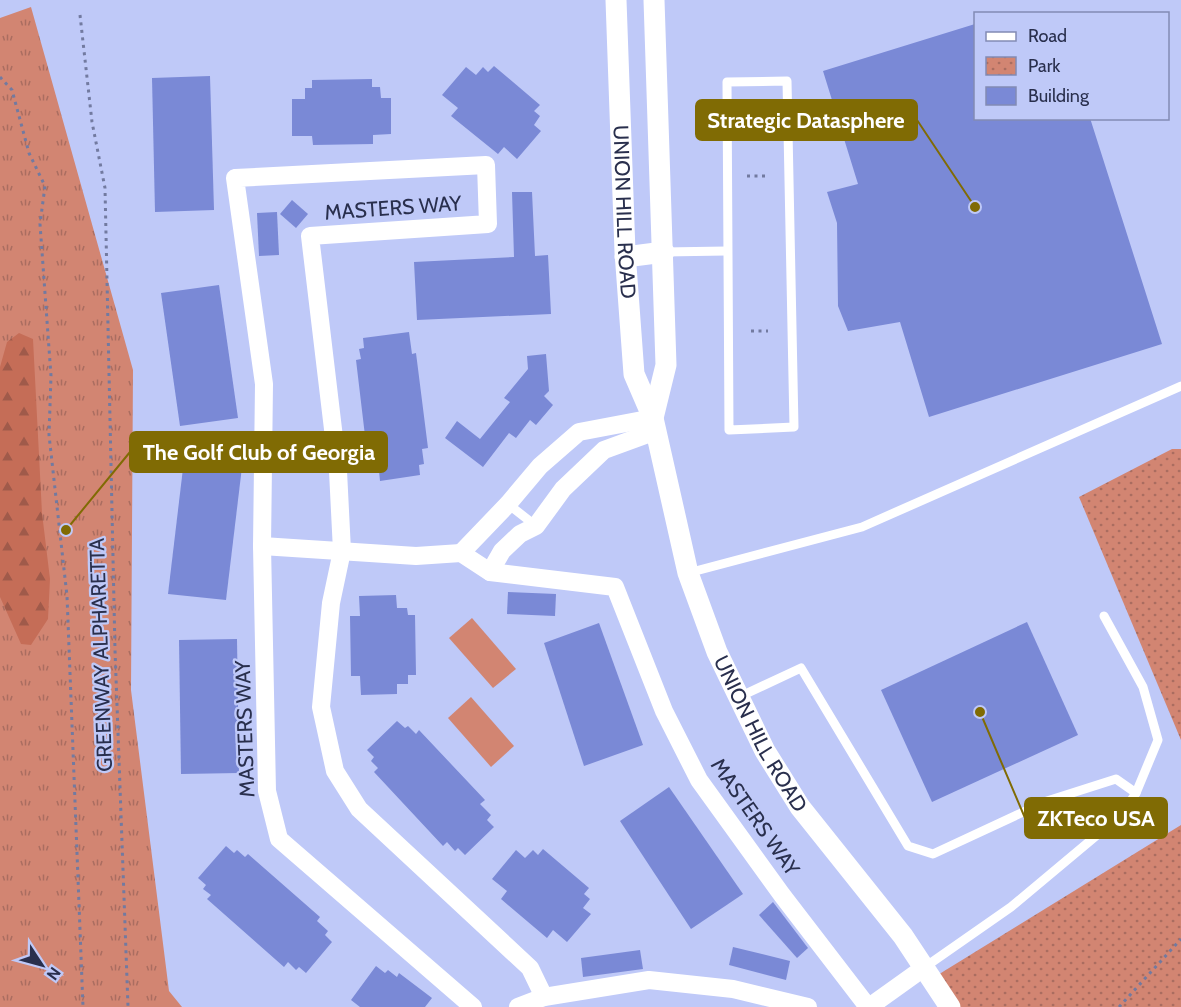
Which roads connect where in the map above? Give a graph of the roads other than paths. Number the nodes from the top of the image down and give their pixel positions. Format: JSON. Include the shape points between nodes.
{"nodes":[{"id":1,"x":616,"y":0,"type":"edge"},
{"id":2,"x":654,"y":0,"type":"edge"},
{"id":3,"x":726,"y":251,"type":"junction"},
{"id":4,"x":664,"y":252,"type":"junction"},
{"id":5,"x":626,"y":257,"type":"junction"},
{"id":6,"x":1181,"y":386,"type":"edge"},
{"id":7,"x":654,"y":424,"type":"junction"},
{"id":8,"x":579,"y":432,"type":"junction"},
{"id":9,"x":604,"y":450,"type":"junction"},
{"id":10,"x":508,"y":504,"type":"junction"},
{"id":11,"x":536,"y":526,"type":"junction"},
{"id":12,"x":262,"y":546,"type":"junction"},
{"id":13,"x":342,"y":551,"type":"junction"},
{"id":14,"x":461,"y":553,"type":"junction"},
{"id":15,"x":490,"y":572,"type":"junction"},
{"id":16,"x":688,"y":573,"type":"junction"},
{"id":17,"x":1104,"y":616,"type":"dead end"},
{"id":18,"x":738,"y":697,"type":"junction"},
{"id":19,"x":1136,"y":794,"type":"junction"},
{"id":20,"x":925,"y":967,"type":"junction"},
{"id":21,"x":544,"y":997,"type":"junction"},
{"id":22,"x":473,"y":1007,"type":"edge"},
{"id":23,"x":518,"y":1007,"type":"edge"},
{"id":24,"x":808,"y":1007,"type":"edge"},
{"id":25,"x":869,"y":1007,"type":"edge"},
{"id":26,"x":950,"y":1007,"type":"edge"}],
"edges":[{"from":1,"to":5,"type":"street","name":"UNION HILL ROAD"},
{"from":2,"to":4,"type":"street","name":"UNION HILL ROAD"},
{"from":3,"to":3,"type":"lane","via":[[729,430],[794,427],[787,81],[727,82]]},
{"from":3,"to":4,"type":"lane"},
{"from":4,"to":5,"type":"street"},
{"from":4,"to":7,"type":"street","name":"UNION HILL ROAD","via":[[666,365]]},
{"from":5,"to":7,"type":"street","name":"UNION HILL ROAD","via":[[634,374]]},
{"from":6,"to":16,"type":"lane","via":[[862,527]]},
{"from":7,"to":8,"type":"street"},
{"from":7,"to":9,"type":"street"},
{"from":7,"to":16,"type":"street","name":"UNION HILL ROAD"},
{"from":8,"to":9,"type":"street"},
{"from":8,"to":10,"type":"street","via":[[540,465]]},
{"from":9,"to":11,"type":"street","via":[[563,489]]},
{"from":10,"to":11,"type":"lane"},
{"from":10,"to":14,"type":"street"},
{"from":11,"to":15,"type":"street","via":[[520,534],[502,551]]},
{"from":12,"to":13,"type":"street"},
{"from":12,"to":13,"type":"street","name":"MASTERS WAY","via":[[264,384],[235,178],[486,165],[488,224],[310,236],[338,471]]},
{"from":12,"to":22,"type":"street","name":"MASTERS WAY","via":[[267,791],[279,839]]},
{"from":13,"to":14,"type":"street","via":[[416,556]]},
{"from":13,"to":21,"type":"street","name":"MASTERS WAY","via":[[331,603],[321,707],[335,771],[359,809],[530,968]]},
{"from":14,"to":15,"type":"street","name":"MASTERS WAY"},
{"from":15,"to":25,"type":"street","name":"MASTERS WAY","via":[[615,587],[664,711],[699,780]]},
{"from":16,"to":18,"type":"street","name":"UNION HILL ROAD","via":[[706,626]]},
{"from":17,"to":19,"type":"lane","via":[[1143,687],[1158,740]]},
{"from":18,"to":19,"type":"lane","via":[[801,668],[908,846],[933,854],[1047,801],[1116,779]]},
{"from":18,"to":20,"type":"street","name":"UNION HILL ROAD","via":[[800,807]]},
{"from":19,"to":20,"type":"lane","via":[[1121,815],[1011,907]]},
{"from":20,"to":25,"type":"street","name":"MASTERS WAY"},
{"from":20,"to":26,"type":"street","name":"UNION HILL ROAD"},
{"from":21,"to":23,"type":"street"},
{"from":21,"to":24,"type":"street","via":[[649,980],[733,989]]}]}
